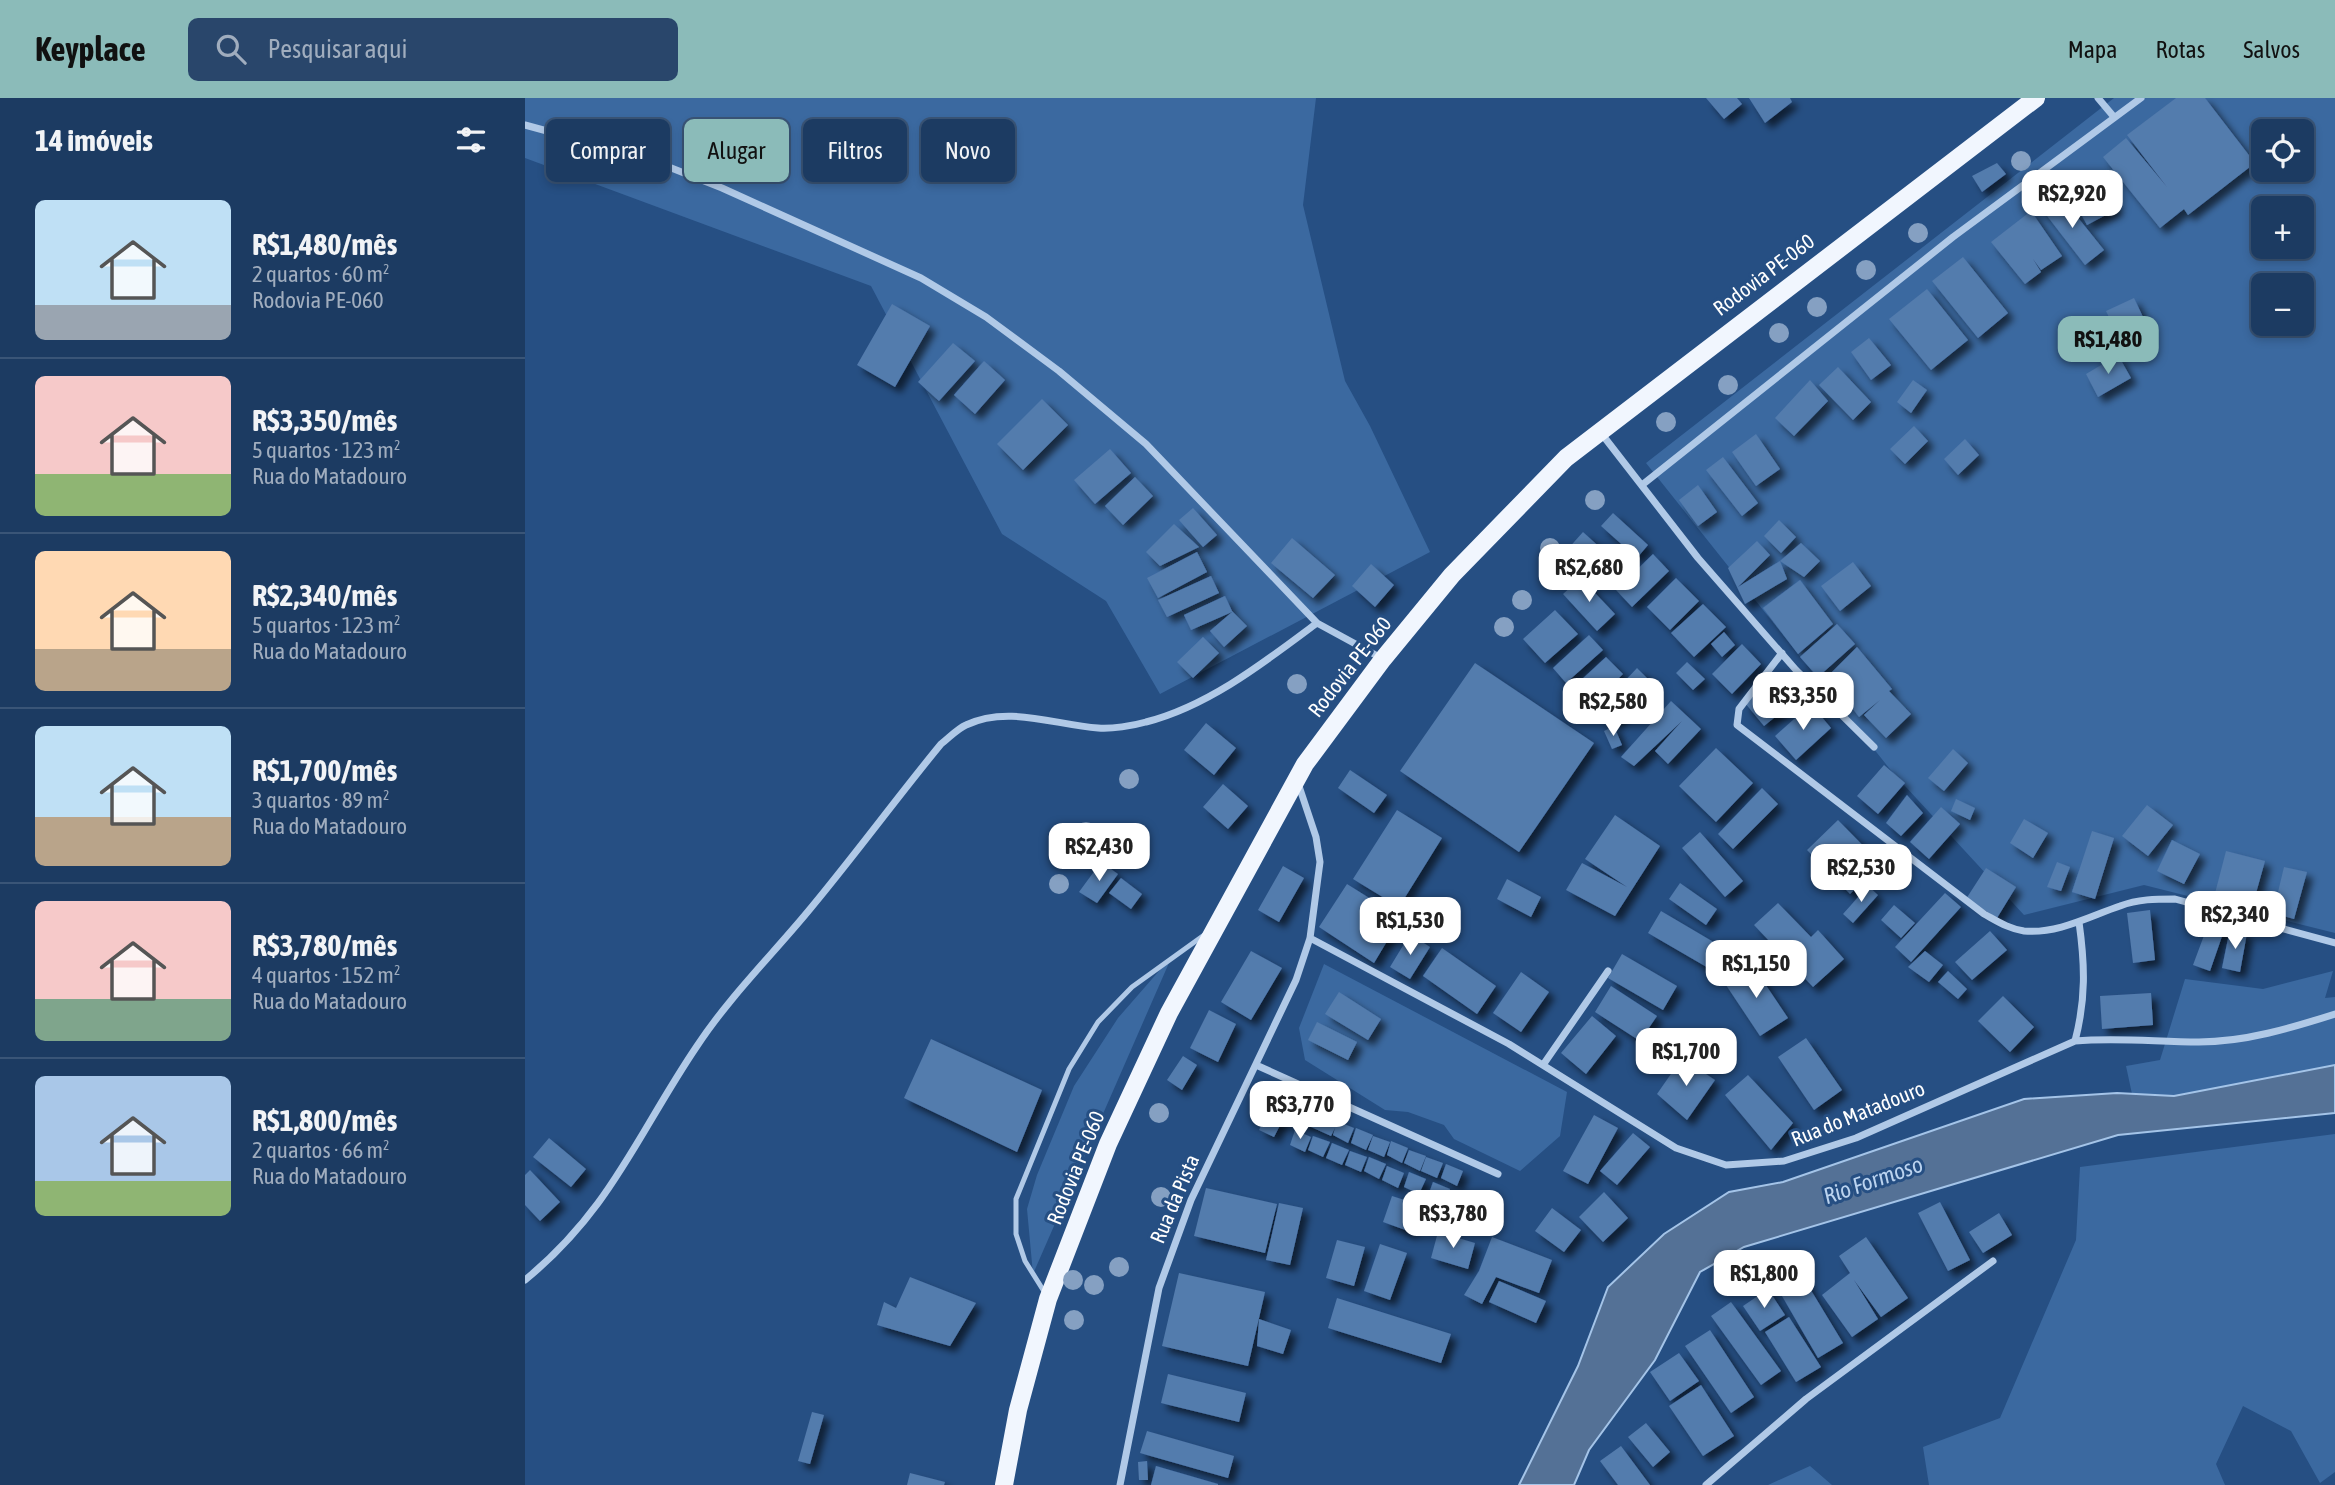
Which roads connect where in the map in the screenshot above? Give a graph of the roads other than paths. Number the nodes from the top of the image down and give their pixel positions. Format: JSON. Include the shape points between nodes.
{"nodes":[{"id":1,"x":2036,"y":98,"type":"edge"},
{"id":2,"x":2098,"y":98,"type":"edge"},
{"id":3,"x":2141,"y":98,"type":"edge"},
{"id":4,"x":2114,"y":117,"type":"junction"},
{"id":5,"x":525,"y":124,"type":"edge"},
{"id":6,"x":1599,"y":430,"type":"junction"},
{"id":7,"x":1642,"y":485,"type":"junction"},
{"id":8,"x":1317,"y":623,"type":"junction"},
{"id":9,"x":1782,"y":653,"type":"junction"},
{"id":10,"x":1383,"y":659,"type":"junction"},
{"id":11,"x":1874,"y":747,"type":"dead end"},
{"id":12,"x":1297,"y":779,"type":"junction"},
{"id":13,"x":2079,"y":922,"type":"junction"},
{"id":14,"x":1215,"y":927,"type":"junction"},
{"id":15,"x":1310,"y":938,"type":"junction"},
{"id":16,"x":2335,"y":943,"type":"edge"},
{"id":17,"x":1608,"y":971,"type":"dead end"},
{"id":18,"x":2335,"y":1014,"type":"edge"},
{"id":19,"x":2075,"y":1041,"type":"junction"},
{"id":20,"x":1256,"y":1065,"type":"junction"},
{"id":21,"x":1543,"y":1065,"type":"junction"},
{"id":22,"x":1498,"y":1174,"type":"dead end"},
{"id":23,"x":1993,"y":1261,"type":"dead end"},
{"id":24,"x":525,"y":1280,"type":"edge"},
{"id":25,"x":1048,"y":1299,"type":"junction"},
{"id":26,"x":1004,"y":1485,"type":"edge"},
{"id":27,"x":1120,"y":1485,"type":"edge"},
{"id":28,"x":1706,"y":1485,"type":"edge"}],
"edges":[{"from":1,"to":6,"type":"main road","name":"Rodovia PE-060"},
{"from":2,"to":4,"type":"street"},
{"from":3,"to":4,"type":"street"},
{"from":4,"to":7,"type":"street","via":[[1953,237]]},
{"from":5,"to":8,"type":"street","via":[[646,158],[722,188],[922,278],[986,317],[1146,444]]},
{"from":6,"to":7,"type":"street"},
{"from":6,"to":10,"type":"main road","name":"Rodovia PE-060","via":[[1489,535]]},
{"from":7,"to":9,"type":"street","via":[[1698,558]]},
{"from":8,"to":10,"type":"street"},
{"from":8,"to":24,"type":"street","via":[[1254,669],[1198,701],[1147,722],[1101,729],[1020,716],[984,718],[963,726],[941,744],[718,1017],[587,1220]]},
{"from":9,"to":11,"type":"street"},
{"from":9,"to":13,"type":"street","via":[[1739,709],[1737,725],[1748,736],[2006,927],[2026,931]]},
{"from":10,"to":12,"type":"main road","name":"Rodovia PE-060"},
{"from":12,"to":14,"type":"main road","name":"Rodovia PE-060"},
{"from":12,"to":15,"type":"street","name":"Rua da Pista","via":[[1320,862]]},
{"from":13,"to":16,"type":"street","via":[[2122,905],[2175,899]]},
{"from":13,"to":19,"type":"street","via":[[2086,970],[2084,1008]]},
{"from":14,"to":25,"type":"main road","name":"Rodovia PE-060","via":[[1108,1144]]},
{"from":14,"to":25,"type":"lane","via":[[1132,987],[1098,1022],[1069,1069],[1016,1199],[1016,1234],[1025,1261]]},
{"from":15,"to":20,"type":"street","name":"Rua da Pista","via":[[1296,980]]},
{"from":15,"to":21,"type":"street","name":"Rua do Matadouro"},
{"from":17,"to":21,"type":"street"},
{"from":18,"to":19,"type":"street","name":"Rua do Matadouro","via":[[2242,1038]]},
{"from":19,"to":21,"type":"street","name":"Rua do Matadouro","via":[[1856,1138],[1784,1161],[1726,1165],[1676,1149]]},
{"from":20,"to":22,"type":"street"},
{"from":20,"to":27,"type":"street","name":"Rua da Pista","via":[[1191,1200],[1159,1288]]},
{"from":23,"to":28,"type":"street","via":[[1807,1399]]},
{"from":25,"to":26,"type":"main road","name":"Rodovia PE-060","via":[[1018,1410]]}]}
